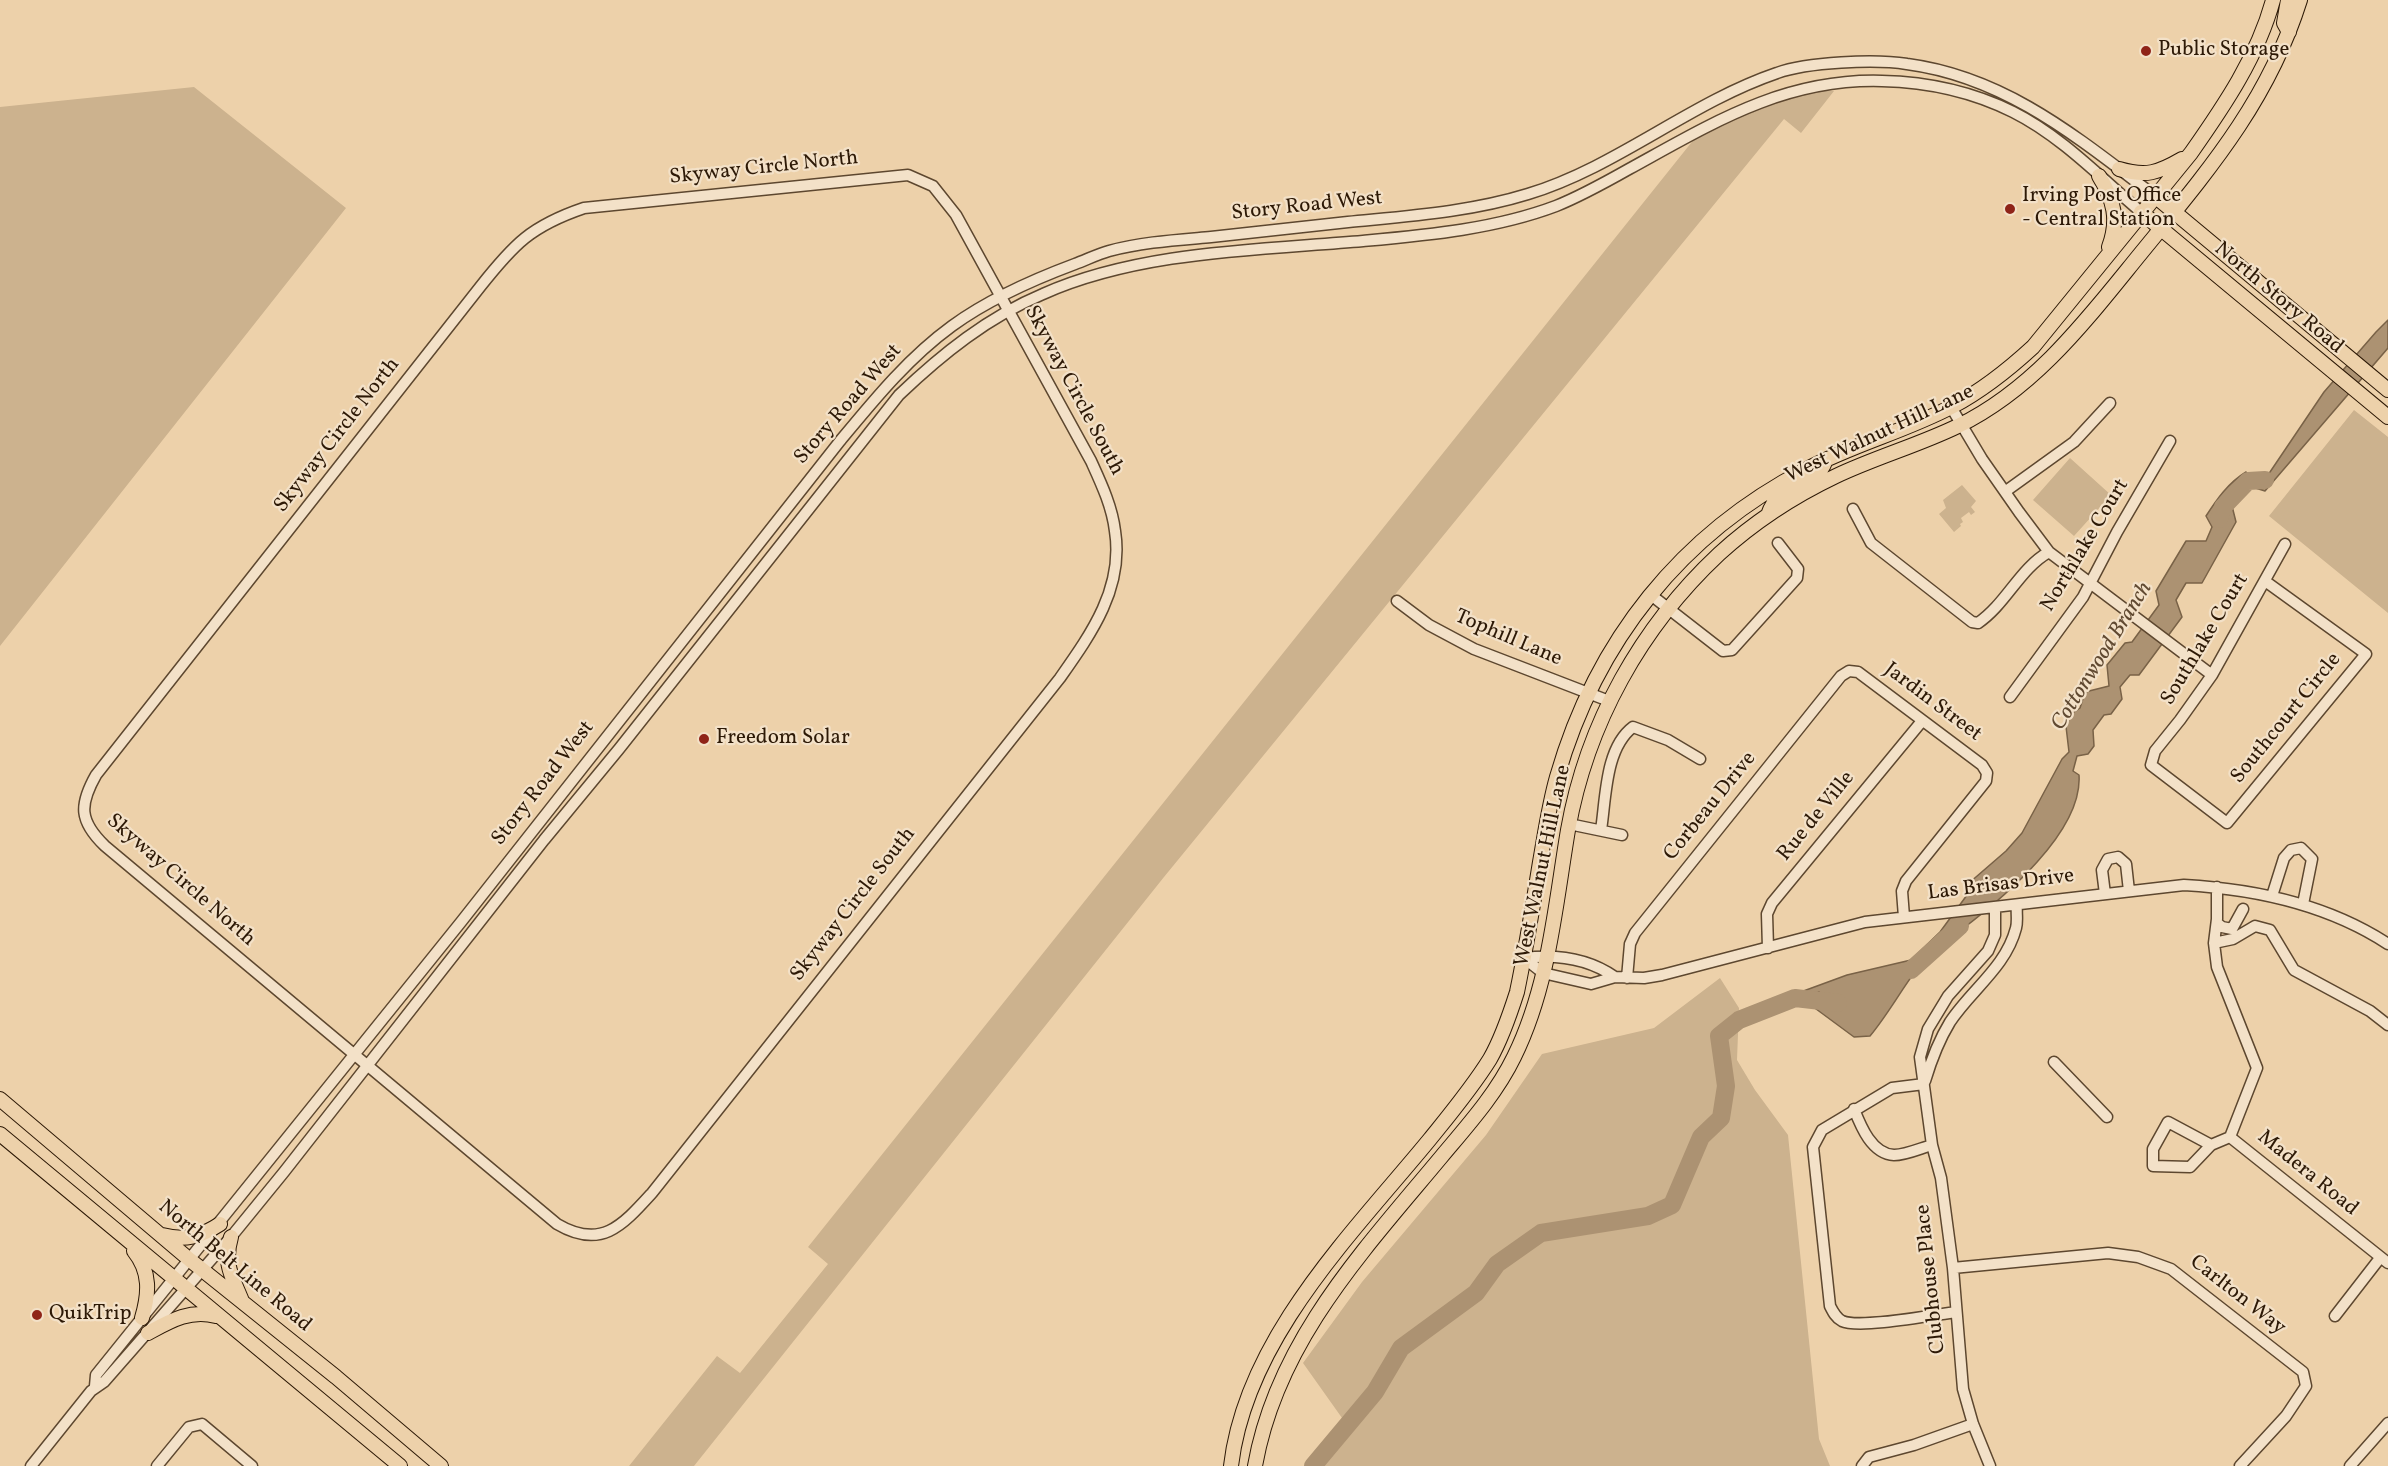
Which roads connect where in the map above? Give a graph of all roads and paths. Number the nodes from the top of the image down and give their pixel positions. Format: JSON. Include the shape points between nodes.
{"nodes":[{"id":1,"x":2273,"y":0,"type":"edge"},
{"id":2,"x":2288,"y":0,"type":"edge"},
{"id":3,"x":2300,"y":0,"type":"edge"},
{"id":4,"x":2289,"y":32,"type":"junction"},
{"id":5,"x":1967,"y":78,"type":"junction"},
{"id":6,"x":1741,"y":88,"type":"junction"},
{"id":7,"x":1963,"y":94,"type":"junction"},
{"id":8,"x":1747,"y":106,"type":"junction"},
{"id":9,"x":2191,"y":153,"type":"junction"},
{"id":10,"x":2119,"y":169,"type":"junction"},
{"id":11,"x":2098,"y":176,"type":"junction"},
{"id":12,"x":2155,"y":196,"type":"junction"},
{"id":13,"x":2141,"y":212,"type":"junction"},
{"id":14,"x":2175,"y":212,"type":"junction"},
{"id":15,"x":2161,"y":228,"type":"junction"},
{"id":16,"x":2104,"y":258,"type":"junction"},
{"id":17,"x":2264,"y":288,"type":"junction"},
{"id":18,"x":1001,"y":296,"type":"junction"},
{"id":19,"x":2252,"y":302,"type":"junction"},
{"id":20,"x":1010,"y":311,"type":"junction"},
{"id":21,"x":2388,"y":390,"type":"edge"},
{"id":22,"x":2110,"y":403,"type":"dead end"},
{"id":23,"x":1951,"y":407,"type":"junction"},
{"id":24,"x":2388,"y":417,"type":"edge"},
{"id":25,"x":1960,"y":425,"type":"junction"},
{"id":26,"x":2170,"y":441,"type":"dead end"},
{"id":27,"x":825,"y":459,"type":"junction"},
{"id":28,"x":1825,"y":459,"type":"junction"},
{"id":29,"x":839,"y":470,"type":"junction"},
{"id":30,"x":2006,"y":491,"type":"junction"},
{"id":31,"x":1853,"y":509,"type":"dead end"},
{"id":32,"x":1768,"y":515,"type":"junction"},
{"id":33,"x":1778,"y":543,"type":"dead end"},
{"id":34,"x":2284,"y":544,"type":"dead end"},
{"id":35,"x":757,"y":547,"type":"junction"},
{"id":36,"x":774,"y":551,"type":"junction"},
{"id":37,"x":2049,"y":552,"type":"junction"},
{"id":38,"x":2265,"y":581,"type":"junction"},
{"id":39,"x":2089,"y":584,"type":"junction"},
{"id":40,"x":1651,"y":595,"type":"junction"},
{"id":41,"x":1397,"y":601,"type":"dead end"},
{"id":42,"x":1668,"y":608,"type":"junction"},
{"id":43,"x":1849,"y":671,"type":"joint"},
{"id":44,"x":2212,"y":675,"type":"junction"},
{"id":45,"x":1587,"y":693,"type":"junction"},
{"id":46,"x":2010,"y":697,"type":"dead end"},
{"id":47,"x":1609,"y":701,"type":"junction"},
{"id":48,"x":1922,"y":721,"type":"junction"},
{"id":49,"x":1700,"y":759,"type":"dead end"},
{"id":50,"x":2227,"y":823,"type":"joint"},
{"id":51,"x":1569,"y":824,"type":"junction"},
{"id":52,"x":1601,"y":831,"type":"junction"},
{"id":53,"x":1622,"y":835,"type":"dead end"},
{"id":54,"x":2217,"y":887,"type":"junction"},
{"id":55,"x":2129,"y":891,"type":"junction"},
{"id":56,"x":2244,"y":891,"type":"junction"},
{"id":57,"x":2105,"y":894,"type":"junction"},
{"id":58,"x":2272,"y":896,"type":"junction"},
{"id":59,"x":2302,"y":904,"type":"junction"},
{"id":60,"x":2017,"y":905,"type":"junction"},
{"id":61,"x":1995,"y":907,"type":"junction"},
{"id":62,"x":2243,"y":909,"type":"junction"},
{"id":63,"x":1904,"y":917,"type":"junction"},
{"id":64,"x":2217,"y":923,"type":"junction"},
{"id":65,"x":2247,"y":930,"type":"junction"},
{"id":66,"x":2214,"y":943,"type":"junction"},
{"id":67,"x":2388,"y":944,"type":"edge"},
{"id":68,"x":1768,"y":948,"type":"junction"},
{"id":69,"x":1548,"y":955,"type":"junction"},
{"id":70,"x":1524,"y":958,"type":"junction"},
{"id":71,"x":1543,"y":973,"type":"junction"},
{"id":72,"x":1615,"y":976,"type":"junction"},
{"id":73,"x":1627,"y":978,"type":"junction"},
{"id":74,"x":2388,"y":1025,"type":"edge"},
{"id":75,"x":354,"y":1054,"type":"junction"},
{"id":76,"x":2054,"y":1062,"type":"dead end"},
{"id":77,"x":367,"y":1065,"type":"junction"},
{"id":78,"x":1924,"y":1084,"type":"junction"},
{"id":79,"x":0,"y":1099,"type":"edge"},
{"id":80,"x":1854,"y":1109,"type":"junction"},
{"id":81,"x":2107,"y":1117,"type":"dead end"},
{"id":82,"x":0,"y":1134,"type":"edge"},
{"id":83,"x":2230,"y":1137,"type":"junction"},
{"id":84,"x":1932,"y":1145,"type":"junction"},
{"id":85,"x":2211,"y":1145,"type":"junction"},
{"id":86,"x":220,"y":1224,"type":"junction"},
{"id":87,"x":161,"y":1235,"type":"junction"},
{"id":88,"x":231,"y":1237,"type":"junction"},
{"id":89,"x":123,"y":1238,"type":"junction"},
{"id":90,"x":190,"y":1260,"type":"junction"},
{"id":91,"x":2384,"y":1260,"type":"edge"},
{"id":92,"x":1953,"y":1268,"type":"junction"},
{"id":93,"x":203,"y":1270,"type":"junction"},
{"id":94,"x":174,"y":1280,"type":"junction"},
{"id":95,"x":186,"y":1290,"type":"junction"},
{"id":96,"x":243,"y":1303,"type":"junction"},
{"id":97,"x":1956,"y":1312,"type":"junction"},
{"id":98,"x":2335,"y":1316,"type":"dead end"},
{"id":99,"x":219,"y":1317,"type":"junction"},
{"id":100,"x":142,"y":1318,"type":"junction"},
{"id":101,"x":147,"y":1333,"type":"junction"},
{"id":102,"x":95,"y":1386,"type":"junction"},
{"id":103,"x":2388,"y":1423,"type":"edge"},
{"id":104,"x":1972,"y":1424,"type":"junction"},
{"id":105,"x":1233,"y":1450,"type":"junction"},
{"id":106,"x":1256,"y":1462,"type":"edge"},
{"id":107,"x":31,"y":1466,"type":"edge"},
{"id":108,"x":157,"y":1466,"type":"edge"},
{"id":109,"x":252,"y":1466,"type":"edge"},
{"id":110,"x":400,"y":1466,"type":"edge"},
{"id":111,"x":441,"y":1466,"type":"edge"},
{"id":112,"x":1231,"y":1466,"type":"edge"},
{"id":113,"x":1862,"y":1466,"type":"edge"},
{"id":114,"x":1990,"y":1466,"type":"edge"},
{"id":115,"x":2240,"y":1466,"type":"edge"},
{"id":116,"x":2350,"y":1466,"type":"edge"}],
"edges":[{"from":1,"to":9,"type":"main road","name":"West Walnut Hill Lane","via":[[2245,68]]},
{"from":2,"to":4,"type":"main road","via":[[2284,23]]},
{"from":3,"to":4,"type":"main road","name":"West Walnut Hill Lane"},
{"from":4,"to":14,"type":"main road","name":"West Walnut Hill Lane","via":[[2254,105]]},
{"from":5,"to":6,"type":"street","name":"Story Road West","via":[[1907,64],[1868,62],[1780,71]]},
{"from":5,"to":7,"type":"street"},
{"from":5,"to":10,"type":"street","name":"Story Road West","via":[[2027,104]]},
{"from":6,"to":8,"type":"street"},
{"from":6,"to":18,"type":"street","name":"Story Road West","via":[[1552,187],[1501,203],[1110,251]]},
{"from":7,"to":8,"type":"street","name":"Story Road West","via":[[1923,84],[1833,82],[1785,92]]},
{"from":7,"to":11,"type":"street","name":"Story Road West","via":[[2014,113]]},
{"from":8,"to":20,"type":"street","name":"Story Road West","via":[[1557,206],[1500,222],[1432,235],[1224,253],[1128,267],[1042,294]]},
{"from":9,"to":10,"type":"main road","via":[[2163,170],[2144,175]]},
{"from":9,"to":12,"type":"main road","name":"West Walnut Hill Lane"},
{"from":10,"to":12,"type":"street","name":"Story Road West"},
{"from":11,"to":13,"type":"street","name":"Story Road West"},
{"from":11,"to":16,"type":"main road","via":[[2115,213],[2112,238]]},
{"from":12,"to":13,"type":"main road","name":"West Walnut Hill Lane"},
{"from":12,"to":14,"type":"main road","name":"North Story Road"},
{"from":13,"to":15,"type":"main road","name":"North Story Road"},
{"from":13,"to":16,"type":"main road","name":"West Walnut Hill Lane"},
{"from":14,"to":15,"type":"main road","name":"West Walnut Hill Lane"},
{"from":14,"to":17,"type":"main road","name":"North Story Road"},
{"from":15,"to":19,"type":"main road","name":"North Story Road"},
{"from":15,"to":25,"type":"main road","name":"West Walnut Hill Lane","via":[[2033,376]]},
{"from":16,"to":23,"type":"main road","name":"West Walnut Hill Lane","via":[[2033,347],[1987,386]]},
{"from":17,"to":19,"type":"main road"},
{"from":17,"to":21,"type":"main road","name":"North Story Road"},
{"from":18,"to":20,"type":"street","name":"Skyway Circle South"},
{"from":18,"to":27,"type":"street","name":"Story Road West","via":[[952,326],[899,372]]},
{"from":18,"to":75,"type":"street","name":"Skyway Circle North","via":[[944,198],[933,186],[908,175],[584,208],[536,229],[505,255],[96,775],[85,801],[83,814],[87,825],[105,846]]},
{"from":19,"to":24,"type":"main road","name":"North Story Road"},
{"from":20,"to":29,"type":"street","name":"Story Road West","via":[[964,338],[926,369],[899,395]]},
{"from":20,"to":77,"type":"street","name":"Skyway Circle South","via":[[1107,498],[1116,531],[1107,600],[1094,629],[1060,678],[652,1193],[627,1221],[610,1232],[586,1236],[571,1232]]},
{"from":22,"to":30,"type":"street","via":[[2074,442]]},
{"from":23,"to":25,"type":"street"},
{"from":23,"to":28,"type":"main road","name":"West Walnut Hill Lane"},
{"from":25,"to":30,"type":"street"},
{"from":25,"to":32,"type":"main road","name":"West Walnut Hill Lane","via":[[1837,476]]},
{"from":26,"to":39,"type":"street","name":"Northlake Court"},
{"from":27,"to":29,"type":"street"},
{"from":27,"to":35,"type":"street","name":"Story Road West"},
{"from":28,"to":32,"type":"main road","via":[[1818,473],[1776,498]]},
{"from":28,"to":40,"type":"main road","name":"West Walnut Hill Lane","via":[[1770,488],[1738,511],[1683,559]]},
{"from":29,"to":36,"type":"street","name":"Story Road West"},
{"from":30,"to":37,"type":"street"},
{"from":31,"to":37,"type":"street","via":[[1871,543],[1972,622],[1987,617]]},
{"from":32,"to":42,"type":"main road","name":"West Walnut Hill Lane","via":[[1720,554]]},
{"from":33,"to":42,"type":"street","via":[[1798,570],[1797,578],[1732,650],[1723,651]]},
{"from":34,"to":38,"type":"street","name":"Southlake Court"},
{"from":35,"to":36,"type":"street"},
{"from":35,"to":75,"type":"street","name":"Story Road West"},
{"from":36,"to":77,"type":"street","name":"Story Road West"},
{"from":37,"to":39,"type":"street"},
{"from":38,"to":44,"type":"street","name":"Southlake Court"},
{"from":38,"to":50,"type":"street","name":"Southcourt Circle","via":[[2366,654]]},
{"from":39,"to":44,"type":"street"},
{"from":39,"to":46,"type":"street","name":"Northlake Court"},
{"from":40,"to":42,"type":"street"},
{"from":40,"to":45,"type":"main road","name":"West Walnut Hill Lane","via":[[1606,657]]},
{"from":41,"to":45,"type":"street","name":"Tophill Lane","via":[[1467,646]]},
{"from":42,"to":47,"type":"main road","name":"West Walnut Hill Lane","via":[[1630,662]]},
{"from":43,"to":48,"type":"street","name":"Jardin Street","via":[[1858,672]]},
{"from":43,"to":73,"type":"street","name":"Corbeau Drive","via":[[1841,676],[1635,933]]},
{"from":44,"to":50,"type":"street","name":"Southlake Court","via":[[2155,751],[2151,765]]},
{"from":45,"to":47,"type":"street","name":"Tophill Lane"},
{"from":45,"to":70,"type":"main road","name":"West Walnut Hill Lane","via":[[1556,779]]},
{"from":47,"to":51,"type":"main road","name":"West Walnut Hill Lane"},
{"from":48,"to":63,"type":"street","name":"Jardin Street","via":[[1982,765],[1987,773],[1986,781],[1906,880],[1902,891]]},
{"from":48,"to":68,"type":"street","name":"Rue de Ville","via":[[1772,903],[1767,914]]},
{"from":49,"to":52,"type":"street","via":[[1668,740],[1630,729],[1612,760]]},
{"from":51,"to":52,"type":"street"},
{"from":51,"to":69,"type":"main road","name":"West Walnut Hill Lane"},
{"from":52,"to":53,"type":"street"},
{"from":54,"to":55,"type":"street","name":"Las Brisas Drive","via":[[2184,885]]},
{"from":54,"to":56,"type":"street","name":"Las Brisas Drive"},
{"from":54,"to":64,"type":"street","name":"Madera Road"},
{"from":55,"to":57,"type":"street","name":"Las Brisas Drive"},
{"from":55,"to":57,"type":"street","via":[[2126,864],[2118,857],[2108,859],[2102,870]]},
{"from":56,"to":58,"type":"street","name":"Las Brisas Drive"},
{"from":56,"to":62,"type":"street"},
{"from":57,"to":60,"type":"street","name":"Las Brisas Drive"},
{"from":58,"to":59,"type":"street","name":"Las Brisas Drive"},
{"from":58,"to":59,"type":"street","via":[[2284,858],[2291,850],[2301,848],[2312,859]]},
{"from":59,"to":67,"type":"street","name":"Las Brisas Drive"},
{"from":60,"to":61,"type":"street","name":"Las Brisas Drive"},
{"from":60,"to":78,"type":"street","name":"Clubhouse Place","via":[[2016,927],[2001,962],[1949,1024]]},
{"from":61,"to":63,"type":"street","name":"Las Brisas Drive"},
{"from":61,"to":78,"type":"street","name":"Clubhouse Place","via":[[1995,935],[1988,951],[1948,996],[1928,1029],[1920,1057]]},
{"from":62,"to":64,"type":"street","via":[[2232,929]]},
{"from":62,"to":65,"type":"street"},
{"from":63,"to":68,"type":"street","name":"Las Brisas Drive","via":[[1865,922]]},
{"from":64,"to":66,"type":"street","name":"Madera Road"},
{"from":65,"to":66,"type":"street","via":[[2233,939]]},
{"from":65,"to":74,"type":"street","via":[[2255,926],[2270,930],[2294,970]]},
{"from":66,"to":83,"type":"street","name":"Madera Road","via":[[2217,967],[2258,1068]]},
{"from":68,"to":73,"type":"street","name":"Las Brisas Drive","via":[[1662,975]]},
{"from":69,"to":70,"type":"street","name":"Las Brisas Drive"},
{"from":69,"to":71,"type":"main road","name":"West Walnut Hill Lane"},
{"from":69,"to":72,"type":"street","name":"Las Brisas Drive","via":[[1598,965]]},
{"from":70,"to":71,"type":"street","name":"Las Brisas Drive"},
{"from":70,"to":105,"type":"main road","name":"West Walnut Hill Lane","via":[[1517,992],[1491,1058],[1465,1096],[1310,1286],[1286,1322],[1258,1374]]},
{"from":71,"to":72,"type":"street","name":"Las Brisas Drive","via":[[1591,984]]},
{"from":71,"to":106,"type":"main road","name":"West Walnut Hill Lane","via":[[1516,1053],[1483,1106],[1344,1275],[1306,1332],[1267,1415]]},
{"from":72,"to":73,"type":"street","name":"Las Brisas Drive"},
{"from":75,"to":77,"type":"street","name":"Skyway Circle South"},
{"from":75,"to":86,"type":"street","name":"Story Road West"},
{"from":76,"to":81,"type":"street"},
{"from":77,"to":88,"type":"street","name":"Story Road West"},
{"from":78,"to":80,"type":"street","via":[[1892,1088]]},
{"from":78,"to":84,"type":"street","name":"Clubhouse Place"},
{"from":79,"to":87,"type":"main road","name":"North Belt Line Road"},
{"from":80,"to":84,"type":"street","via":[[1868,1138],[1880,1150],[1894,1155]]},
{"from":80,"to":97,"type":"street","via":[[1822,1130],[1813,1147],[1834,1315],[1842,1321],[1860,1324]]},
{"from":82,"to":89,"type":"main road"},
{"from":83,"to":85,"type":"street","name":"Madera Road"},
{"from":83,"to":91,"type":"street","name":"Madera Road"},
{"from":84,"to":92,"type":"street","name":"Clubhouse Place","via":[[1941,1178]]},
{"from":85,"to":85,"type":"street","name":"Madera Road","via":[[2168,1122],[2153,1149],[2153,1166],[2190,1167]]},
{"from":86,"to":87,"type":"main road","via":[[192,1238]]},
{"from":86,"to":90,"type":"street","name":"Story Road West"},
{"from":87,"to":90,"type":"main road","name":"North Belt Line Road"},
{"from":88,"to":93,"type":"street","name":"Story Road West"},
{"from":88,"to":96,"type":"main road","via":[[228,1265]]},
{"from":89,"to":94,"type":"main road"},
{"from":89,"to":100,"type":"main road","via":[[145,1270],[149,1287]]},
{"from":90,"to":93,"type":"main road","name":"North Belt Line Road"},
{"from":90,"to":94,"type":"street","name":"Story Road West"},
{"from":91,"to":98,"type":"street"},
{"from":92,"to":97,"type":"street","name":"Clubhouse Place"},
{"from":92,"to":115,"type":"street","name":"Carlton Way","via":[[2108,1252],[2171,1269],[2303,1372],[2306,1386],[2297,1402]]},
{"from":93,"to":95,"type":"street","name":"Story Road West"},
{"from":93,"to":96,"type":"main road","name":"North Belt Line Road"},
{"from":94,"to":95,"type":"main road"},
{"from":94,"to":100,"type":"street","name":"Story Road West"},
{"from":95,"to":99,"type":"main road"},
{"from":95,"to":101,"type":"street","name":"Story Road West"},
{"from":96,"to":111,"type":"main road","name":"North Belt Line Road"},
{"from":97,"to":104,"type":"street","name":"Clubhouse Place","via":[[1963,1389]]},
{"from":99,"to":101,"type":"main road","via":[[188,1314]]},
{"from":99,"to":110,"type":"main road"},
{"from":100,"to":102,"type":"street","name":"Story Road West","via":[[96,1375]]},
{"from":101,"to":102,"type":"street","name":"Story Road West","via":[[104,1382]]},
{"from":102,"to":107,"type":"street","name":"Story Road West"},
{"from":103,"to":116,"type":"street"},
{"from":104,"to":113,"type":"street","via":[[1869,1457]]},
{"from":104,"to":114,"type":"street","name":"Clubhouse Place"},
{"from":105,"to":106,"type":"main road"},
{"from":105,"to":112,"type":"main road","name":"West Walnut Hill Lane"},
{"from":108,"to":109,"type":"street","via":[[189,1427],[202,1424]]}]}
